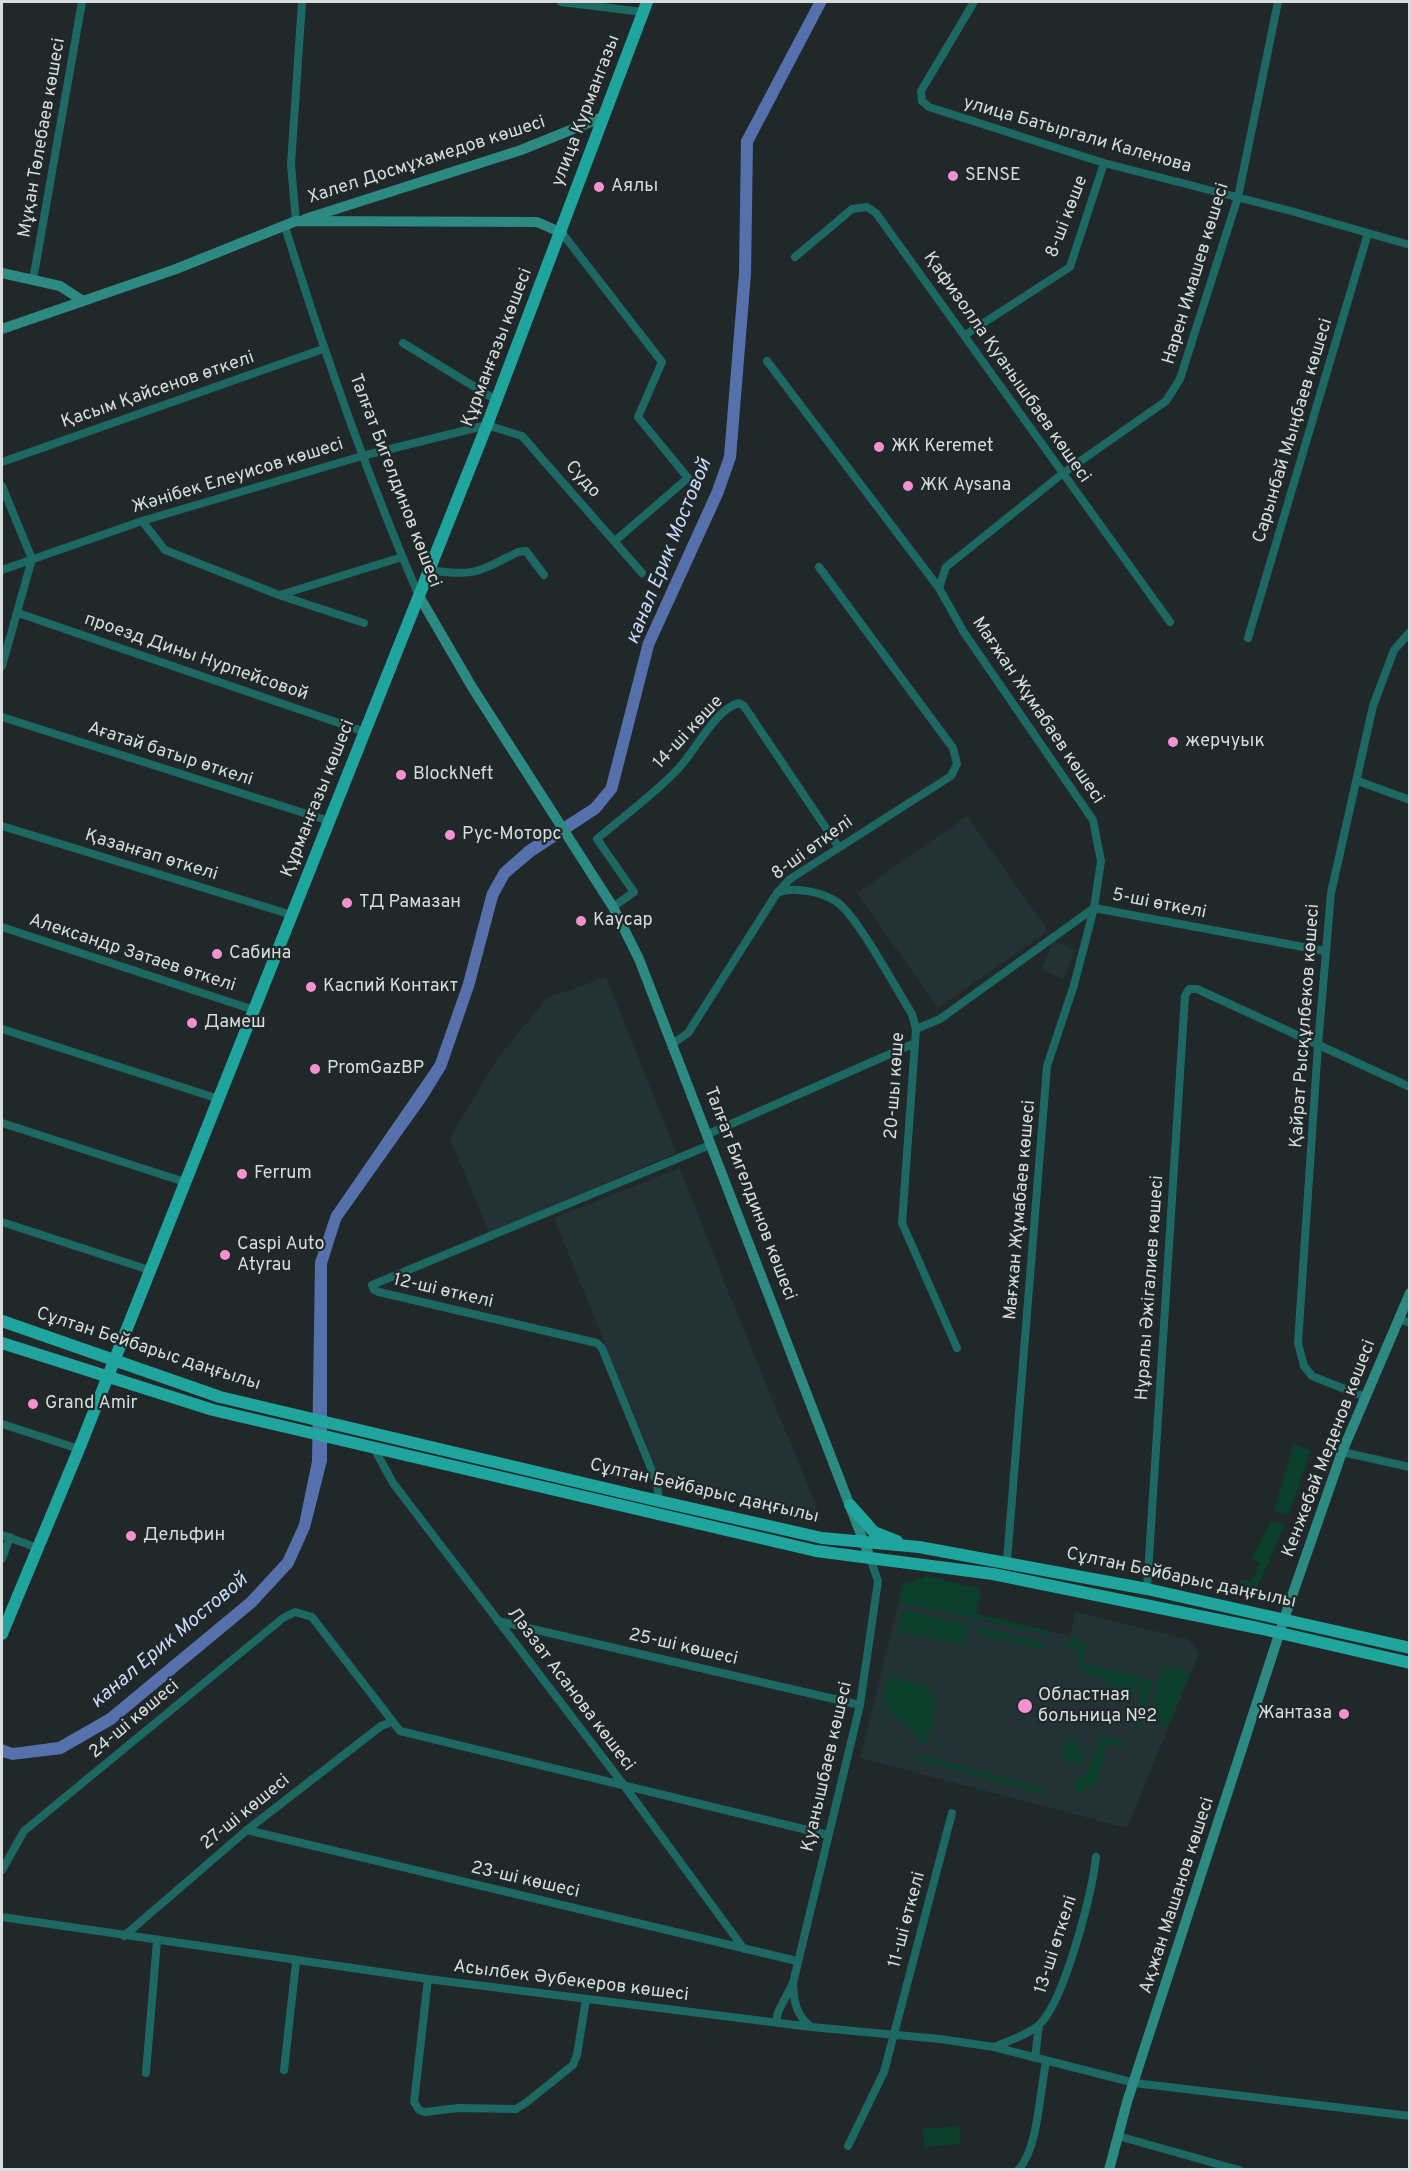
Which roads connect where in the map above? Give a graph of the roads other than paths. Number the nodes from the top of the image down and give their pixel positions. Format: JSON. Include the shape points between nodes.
{"nodes":[{"id":1,"x":82,"y":2,"type":"edge"},
{"id":2,"x":302,"y":2,"type":"edge"},
{"id":3,"x":561,"y":2,"type":"edge"},
{"id":4,"x":974,"y":2,"type":"edge"},
{"id":5,"x":1278,"y":2,"type":"edge"},
{"id":6,"x":645,"y":7,"type":"edge"},
{"id":7,"x":603,"y":117,"type":"junction"},
{"id":8,"x":1104,"y":163,"type":"junction"},
{"id":9,"x":1238,"y":197,"type":"junction"},
{"id":10,"x":296,"y":221,"type":"junction"},
{"id":11,"x":285,"y":227,"type":"junction"},
{"id":12,"x":562,"y":233,"type":"junction"},
{"id":13,"x":1368,"y":234,"type":"junction"},
{"id":14,"x":1410,"y":245,"type":"edge"},
{"id":15,"x":795,"y":257,"type":"dead end"},
{"id":16,"x":2,"y":273,"type":"edge"},
{"id":17,"x":33,"y":280,"type":"junction"},
{"id":18,"x":83,"y":301,"type":"junction"},
{"id":19,"x":2,"y":329,"type":"edge"},
{"id":20,"x":965,"y":335,"type":"junction"},
{"id":21,"x":403,"y":343,"type":"dead end"},
{"id":22,"x":324,"y":349,"type":"junction"},
{"id":23,"x":767,"y":361,"type":"dead end"},
{"id":24,"x":496,"y":400,"type":"junction"},
{"id":25,"x":487,"y":425,"type":"junction"},
{"id":26,"x":362,"y":456,"type":"junction"},
{"id":27,"x":2,"y":462,"type":"edge"},
{"id":28,"x":1062,"y":474,"type":"junction"},
{"id":29,"x":2,"y":486,"type":"edge"},
{"id":30,"x":142,"y":520,"type":"junction"},
{"id":31,"x":616,"y":540,"type":"junction"},
{"id":32,"x":402,"y":557,"type":"junction"},
{"id":33,"x":32,"y":559,"type":"junction"},
{"id":34,"x":819,"y":567,"type":"dead end"},
{"id":35,"x":2,"y":570,"type":"edge"},
{"id":36,"x":429,"y":570,"type":"junction"},
{"id":37,"x":642,"y":573,"type":"dead end"},
{"id":38,"x":544,"y":575,"type":"dead end"},
{"id":39,"x":939,"y":588,"type":"junction"},
{"id":40,"x":279,"y":595,"type":"junction"},
{"id":41,"x":419,"y":596,"type":"junction"},
{"id":42,"x":18,"y":613,"type":"junction"},
{"id":43,"x":364,"y":622,"type":"dead end"},
{"id":44,"x":1170,"y":622,"type":"dead end"},
{"id":45,"x":1410,"y":632,"type":"edge"},
{"id":46,"x":1248,"y":638,"type":"dead end"},
{"id":47,"x":2,"y":666,"type":"edge"},
{"id":48,"x":2,"y":717,"type":"edge"},
{"id":49,"x":365,"y":732,"type":"junction"},
{"id":50,"x":1358,"y":781,"type":"junction"},
{"id":51,"x":1410,"y":800,"type":"edge"},
{"id":52,"x":329,"y":821,"type":"junction"},
{"id":53,"x":2,"y":826,"type":"edge"},
{"id":54,"x":838,"y":846,"type":"junction"},
{"id":55,"x":777,"y":893,"type":"junction"},
{"id":56,"x":613,"y":906,"type":"junction"},
{"id":57,"x":1094,"y":908,"type":"junction"},
{"id":58,"x":292,"y":915,"type":"junction"},
{"id":59,"x":2,"y":927,"type":"edge"},
{"id":60,"x":1325,"y":951,"type":"junction"},
{"id":61,"x":254,"y":1010,"type":"junction"},
{"id":62,"x":2,"y":1029,"type":"edge"},
{"id":63,"x":916,"y":1029,"type":"junction"},
{"id":64,"x":915,"y":1043,"type":"junction"},
{"id":65,"x":672,"y":1044,"type":"junction"},
{"id":66,"x":1318,"y":1046,"type":"junction"},
{"id":67,"x":1410,"y":1087,"type":"edge"},
{"id":68,"x":219,"y":1099,"type":"junction"},
{"id":69,"x":2,"y":1124,"type":"edge"},
{"id":70,"x":708,"y":1140,"type":"junction"},
{"id":71,"x":185,"y":1182,"type":"junction"},
{"id":72,"x":2,"y":1222,"type":"edge"},
{"id":73,"x":149,"y":1270,"type":"junction"},
{"id":74,"x":1410,"y":1293,"type":"edge"},
{"id":75,"x":1398,"y":1319,"type":"junction"},
{"id":76,"x":2,"y":1321,"type":"edge"},
{"id":77,"x":1410,"y":1323,"type":"edge"},
{"id":78,"x":123,"y":1334,"type":"junction"},
{"id":79,"x":2,"y":1343,"type":"edge"},
{"id":80,"x":957,"y":1348,"type":"dead end"},
{"id":81,"x":90,"y":1350,"type":"junction"},
{"id":82,"x":113,"y":1358,"type":"junction"},
{"id":83,"x":143,"y":1369,"type":"junction"},
{"id":84,"x":88,"y":1372,"type":"junction"},
{"id":85,"x":106,"y":1378,"type":"junction"},
{"id":86,"x":133,"y":1386,"type":"junction"},
{"id":87,"x":1365,"y":1397,"type":"junction"},
{"id":88,"x":98,"y":1400,"type":"junction"},
{"id":89,"x":2,"y":1424,"type":"edge"},
{"id":90,"x":374,"y":1448,"type":"junction"},
{"id":91,"x":79,"y":1449,"type":"junction"},
{"id":92,"x":1342,"y":1452,"type":"junction"},
{"id":93,"x":1410,"y":1467,"type":"edge"},
{"id":94,"x":659,"y":1501,"type":"junction"},
{"id":95,"x":850,"y":1505,"type":"junction"},
{"id":96,"x":2,"y":1534,"type":"edge"},
{"id":97,"x":10,"y":1537,"type":"junction"},
{"id":98,"x":864,"y":1542,"type":"junction"},
{"id":99,"x":919,"y":1547,"type":"junction"},
{"id":100,"x":38,"y":1548,"type":"junction"},
{"id":101,"x":870,"y":1558,"type":"junction"},
{"id":102,"x":2,"y":1559,"type":"edge"},
{"id":103,"x":1007,"y":1561,"type":"junction"},
{"id":104,"x":1147,"y":1589,"type":"junction"},
{"id":105,"x":1284,"y":1619,"type":"junction"},
{"id":106,"x":498,"y":1621,"type":"junction"},
{"id":107,"x":1280,"y":1633,"type":"junction"},
{"id":108,"x":2,"y":1634,"type":"edge"},
{"id":109,"x":1410,"y":1648,"type":"edge"},
{"id":110,"x":1410,"y":1663,"type":"edge"},
{"id":111,"x":860,"y":1705,"type":"junction"},
{"id":112,"x":392,"y":1722,"type":"junction"},
{"id":113,"x":623,"y":1785,"type":"junction"},
{"id":114,"x":952,"y":1813,"type":"dead end"},
{"id":115,"x":247,"y":1830,"type":"junction"},
{"id":116,"x":828,"y":1835,"type":"junction"},
{"id":117,"x":1096,"y":1857,"type":"dead end"},
{"id":118,"x":2,"y":1870,"type":"edge"},
{"id":119,"x":2,"y":1917,"type":"edge"},
{"id":120,"x":124,"y":1936,"type":"junction"},
{"id":121,"x":157,"y":1941,"type":"junction"},
{"id":122,"x":744,"y":1949,"type":"junction"},
{"id":123,"x":797,"y":1960,"type":"junction"},
{"id":124,"x":296,"y":1962,"type":"junction"},
{"id":125,"x":428,"y":1979,"type":"junction"},
{"id":126,"x":793,"y":1983,"type":"junction"},
{"id":127,"x":586,"y":1999,"type":"junction"},
{"id":128,"x":776,"y":2022,"type":"junction"},
{"id":129,"x":1039,"y":2025,"type":"junction"},
{"id":130,"x":811,"y":2027,"type":"junction"},
{"id":131,"x":892,"y":2035,"type":"junction"},
{"id":132,"x":994,"y":2047,"type":"junction"},
{"id":133,"x":1035,"y":2058,"type":"junction"},
{"id":134,"x":1046,"y":2062,"type":"junction"},
{"id":135,"x":284,"y":2070,"type":"dead end"},
{"id":136,"x":146,"y":2073,"type":"dead end"},
{"id":137,"x":1135,"y":2083,"type":"junction"},
{"id":138,"x":1410,"y":2116,"type":"edge"},
{"id":139,"x":1118,"y":2136,"type":"junction"},
{"id":140,"x":848,"y":2146,"type":"dead end"},
{"id":141,"x":1018,"y":2169,"type":"edge"},
{"id":142,"x":1110,"y":2169,"type":"edge"},
{"id":143,"x":1239,"y":2169,"type":"edge"}],
"edges":[{"from":1,"to":17,"type":"street","name":"Мұқан Төлебаев көшесі"},
{"from":2,"to":10,"type":"street","via":[[291,164]]},
{"from":3,"to":6,"type":"street"},
{"from":4,"to":8,"type":"street","name":"улица Батыргали Каленова","via":[[921,91],[922,101],[929,107]]},
{"from":5,"to":9,"type":"street","name":"Нарен Имашев көшесi"},
{"from":6,"to":7,"type":"main road","name":"улица Курмангазы"},
{"from":7,"to":10,"type":"street","name":"Халел Досмұхамедов көшесі","via":[[521,150]]},
{"from":7,"to":12,"type":"main road","name":"улица Курмангазы"},
{"from":8,"to":9,"type":"street","name":"улица Батыргали Каленова"},
{"from":8,"to":20,"type":"street","name":"8-шi көше","via":[[1070,267]]},
{"from":9,"to":13,"type":"street","name":"улица Батыргали Каленова"},
{"from":9,"to":28,"type":"street","name":"Нарен Имашев көшесi","via":[[1180,379],[1166,401]]},
{"from":10,"to":11,"type":"street","name":"Халел Досмұхамедов көшесі"},
{"from":10,"to":12,"type":"street","name":"Халел Досмұхамедов көшесі","via":[[537,222]]},
{"from":11,"to":18,"type":"street","name":"Халел Досмұхамедов көшесі"},
{"from":11,"to":22,"type":"street","name":"Талғат Бигелдинов көшесі"},
{"from":12,"to":24,"type":"main road","name":"Құрманғазы көшесі"},
{"from":12,"to":31,"type":"street","via":[[662,362],[638,417],[688,478]]},
{"from":13,"to":14,"type":"street","name":"улица Батыргали Каленова"},
{"from":13,"to":46,"type":"street","name":"Сарынбай Мыңбаев көшесі"},
{"from":15,"to":20,"type":"street","name":"Қафизолла Қуанышбаев көшесi","via":[[852,209],[867,207],[876,213]]},
{"from":16,"to":17,"type":"street"},
{"from":17,"to":18,"type":"street","via":[[60,286]]},
{"from":18,"to":19,"type":"street","name":"Халел Досмұхамедов көшесі"},
{"from":20,"to":28,"type":"street","name":"Қафизолла Қуанышбаев көшесi"},
{"from":21,"to":24,"type":"street"},
{"from":22,"to":26,"type":"street","name":"Талғат Бигелдинов көшесі"},
{"from":22,"to":27,"type":"street","name":"Қасым Қайсенов өткелі"},
{"from":23,"to":39,"type":"street","name":"Мағжан Жұмабаев көшесі"},
{"from":24,"to":25,"type":"main road","name":"Құрманғазы көшесі"},
{"from":25,"to":26,"type":"street","name":"Жәнібек Елеуисов көшесі"},
{"from":25,"to":31,"type":"street","name":"Судо","via":[[522,436]]},
{"from":25,"to":36,"type":"main road","name":"Құрманғазы көшесі"},
{"from":26,"to":30,"type":"street","name":"Жәнібек Елеуисов көшесі"},
{"from":26,"to":32,"type":"street","name":"Талғат Бигелдинов көшесі"},
{"from":28,"to":39,"type":"street","name":"Нарен Имашев көшесi","via":[[946,567]]},
{"from":28,"to":44,"type":"street","name":"Қафизолла Қуанышбаев көшесi"},
{"from":29,"to":33,"type":"street"},
{"from":30,"to":33,"type":"street","name":"Жәнібек Елеуисов көшесі"},
{"from":30,"to":40,"type":"street","via":[[165,550]]},
{"from":31,"to":37,"type":"street","name":"Судо"},
{"from":32,"to":40,"type":"street"},
{"from":32,"to":41,"type":"street","name":"Талғат Бигелдинов көшесі"},
{"from":33,"to":35,"type":"street","name":"Жәнібек Елеуисов көшесі"},
{"from":33,"to":42,"type":"street"},
{"from":34,"to":54,"type":"street","name":"8-ші өткелі","via":[[953,748],[957,764],[951,776]]},
{"from":36,"to":38,"type":"street","via":[[462,575],[479,572],[525,551]]},
{"from":36,"to":41,"type":"main road","name":"Құрманғазы көшесі"},
{"from":39,"to":57,"type":"street","name":"Мағжан Жұмабаев көшесі","via":[[963,631],[1094,820],[1101,861]]},
{"from":40,"to":43,"type":"street"},
{"from":41,"to":49,"type":"main road","name":"Құрманғазы көшесі"},
{"from":41,"to":56,"type":"street","name":"Талғат Бигелдинов көшесі"},
{"from":42,"to":47,"type":"street"},
{"from":42,"to":49,"type":"street","name":"проезд Дины Нурпейсовой"},
{"from":45,"to":50,"type":"street","name":"Қайрат Рысқұлбеков көшесі","via":[[1394,650],[1373,706]]},
{"from":48,"to":52,"type":"street","name":"Ағатай батыр өткелі"},
{"from":49,"to":52,"type":"main road","name":"Құрманғазы көшесі"},
{"from":50,"to":51,"type":"street"},
{"from":50,"to":60,"type":"street","name":"Қайрат Рысқұлбеков көшесі","via":[[1331,893]]},
{"from":52,"to":58,"type":"main road","name":"Құрманғазы көшесі"},
{"from":53,"to":58,"type":"street","name":"Қазанғап өткелі"},
{"from":54,"to":55,"type":"street","name":"8-ші өткелі","via":[[790,879]]},
{"from":54,"to":56,"type":"street","name":"14-ші көше","via":[[744,706],[734,704],[678,769],[597,839],[634,892]]},
{"from":55,"to":63,"type":"street","name":"20-шы көше","via":[[790,888],[837,902],[851,917],[906,1004]]},
{"from":55,"to":65,"type":"street","name":"8-ші өткелі","via":[[688,1033]]},
{"from":56,"to":65,"type":"street","name":"Талғат Бигелдинов көшесі","via":[[639,959]]},
{"from":57,"to":60,"type":"street","name":"5-ші өткелі"},
{"from":57,"to":63,"type":"street","name":"5-ші өткелі","via":[[939,1019]]},
{"from":57,"to":103,"type":"street","name":"Мағжан Жұмабаев көшесі","via":[[1047,1066]]},
{"from":58,"to":61,"type":"main road","name":"Құрманғазы көшесі"},
{"from":59,"to":61,"type":"street","name":"Александр Затаев өткелі"},
{"from":60,"to":66,"type":"street","name":"Қайрат Рысқұлбеков көшесі"},
{"from":61,"to":68,"type":"main road","name":"Құрманғазы көшесі"},
{"from":62,"to":68,"type":"street"},
{"from":63,"to":64,"type":"street","name":"20-шы көше"},
{"from":64,"to":70,"type":"street"},
{"from":64,"to":80,"type":"street","name":"20-шы көше","via":[[902,1223]]},
{"from":65,"to":70,"type":"street","name":"Талғат Бигелдинов көшесі"},
{"from":66,"to":67,"type":"street"},
{"from":66,"to":87,"type":"street","name":"Қайрат Рысқұлбеков көшесі","via":[[1298,1343],[1304,1366],[1312,1376]]},
{"from":66,"to":104,"type":"street","name":"Нұралы Әжiгалиев көшесi","via":[[1197,988],[1189,989],[1185,996]]},
{"from":68,"to":71,"type":"main road","name":"Құрманғазы көшесі"},
{"from":69,"to":71,"type":"street"},
{"from":70,"to":94,"type":"street","name":"12-ші өткелі","via":[[372,1285],[379,1292],[597,1343],[657,1483]]},
{"from":70,"to":95,"type":"street","name":"Талғат Бигелдинов көшесі"},
{"from":71,"to":73,"type":"main road","name":"Құрманғазы көшесі"},
{"from":72,"to":73,"type":"street"},
{"from":73,"to":78,"type":"main road","name":"Құрманғазы көшесі"},
{"from":74,"to":75,"type":"street","name":"Кенжебай Меденов көшесі"},
{"from":75,"to":77,"type":"street"},
{"from":75,"to":87,"type":"street","name":"Кенжебай Меденов көшесі"},
{"from":76,"to":81,"type":"main road","name":"Сұлтан Бейбарыс даңғылы"},
{"from":78,"to":81,"type":"main road","via":[[111,1348]]},
{"from":78,"to":82,"type":"main road","name":"Құрманғазы көшесі"},
{"from":78,"to":83,"type":"main road","via":[[126,1352]]},
{"from":79,"to":84,"type":"main road","name":"Сұлтан Бейбарыс даңғылы"},
{"from":81,"to":82,"type":"main road","name":"Сұлтан Бейбарыс даңғылы"},
{"from":82,"to":83,"type":"main road","name":"Сұлтан Бейбарыс даңғылы"},
{"from":82,"to":85,"type":"main road","name":"Құрманғазы көшесі"},
{"from":83,"to":94,"type":"main road","name":"Сұлтан Бейбарыс даңғылы","via":[[220,1397]]},
{"from":84,"to":85,"type":"main road","name":"Сұлтан Бейбарыс даңғылы"},
{"from":84,"to":88,"type":"main road","via":[[97,1384]]},
{"from":85,"to":86,"type":"main road","name":"Сұлтан Бейбарыс даңғылы"},
{"from":85,"to":88,"type":"main road"},
{"from":86,"to":88,"type":"main road","via":[[113,1388]]},
{"from":86,"to":90,"type":"main road","name":"Сұлтан Бейбарыс даңғылы","via":[[213,1410]]},
{"from":87,"to":92,"type":"street","name":"Кенжебай Меденов көшесі"},
{"from":88,"to":91,"type":"main road"},
{"from":89,"to":91,"type":"street"},
{"from":90,"to":101,"type":"main road","name":"Сұлтан Бейбарыс даңғылы","via":[[816,1551]]},
{"from":90,"to":106,"type":"street","name":"Ләззат Асанова көшесі","via":[[393,1484]]},
{"from":91,"to":100,"type":"main road"},
{"from":92,"to":93,"type":"street"},
{"from":92,"to":105,"type":"street","name":"Кенжебай Меденов көшесі"},
{"from":94,"to":98,"type":"main road","name":"Сұлтан Бейбарыс даңғылы","via":[[822,1538]]},
{"from":95,"to":98,"type":"street","name":"Талғат Бигелдинов көшесі"},
{"from":95,"to":99,"type":"main road","via":[[874,1532]]},
{"from":96,"to":97,"type":"street"},
{"from":97,"to":100,"type":"street"},
{"from":97,"to":102,"type":"street"},
{"from":98,"to":99,"type":"main road","name":"Сұлтан Бейбарыс даңғылы"},
{"from":98,"to":101,"type":"street","name":"Талғат Бигелдинов көшесі"},
{"from":99,"to":103,"type":"main road","name":"Сұлтан Бейбарыс даңғылы"},
{"from":100,"to":108,"type":"main road"},
{"from":101,"to":107,"type":"main road","name":"Сұлтан Бейбарыс даңғылы","via":[[993,1574]]},
{"from":101,"to":111,"type":"street","name":"Қуанышбаев көшесі","via":[[878,1581]]},
{"from":103,"to":104,"type":"main road","name":"Сұлтан Бейбарыс даңғылы"},
{"from":104,"to":105,"type":"main road","name":"Сұлтан Бейбарыс даңғылы"},
{"from":105,"to":107,"type":"street","name":"Кенжебай Меденов көшесі"},
{"from":105,"to":109,"type":"main road","name":"Сұлтан Бейбарыс даңғылы"},
{"from":106,"to":111,"type":"street","name":"25-ші көшесі"},
{"from":106,"to":113,"type":"street","name":"Ләззат Асанова көшесі"},
{"from":107,"to":110,"type":"main road","name":"Сұлтан Бейбарыс даңғылы"},
{"from":107,"to":137,"type":"street","name":"Ақжан Машанов көшесі"},
{"from":111,"to":116,"type":"street","name":"Қуанышбаев көшесі"},
{"from":112,"to":113,"type":"street","via":[[400,1731]]},
{"from":112,"to":115,"type":"street","name":"27-ші көшесі","via":[[381,1725]]},
{"from":112,"to":118,"type":"street","name":"24-ші көшесі","via":[[312,1617],[295,1612],[24,1831]]},
{"from":113,"to":116,"type":"street"},
{"from":113,"to":122,"type":"street","name":"Ләззат Асанова көшесі"},
{"from":114,"to":131,"type":"street","name":"11-ші өткелі"},
{"from":115,"to":120,"type":"street","name":"27-ші көшесі"},
{"from":115,"to":122,"type":"street","name":"23-ші көшесі"},
{"from":116,"to":123,"type":"street","name":"Қуанышбаев көшесі"},
{"from":117,"to":129,"type":"street","name":"13-ші өткелі","via":[[1093,1884],[1054,2004]]},
{"from":119,"to":120,"type":"street","name":"Асылбек Әубекеров көшесі"},
{"from":120,"to":121,"type":"street","name":"Асылбек Әубекеров көшесі"},
{"from":121,"to":124,"type":"street","name":"Асылбек Әубекеров көшесі"},
{"from":121,"to":136,"type":"street"},
{"from":122,"to":123,"type":"street","name":"23-ші көшесі"},
{"from":123,"to":126,"type":"street","name":"Қуанышбаев көшесі"},
{"from":124,"to":125,"type":"street","name":"Асылбек Әубекеров көшесі"},
{"from":124,"to":135,"type":"street"},
{"from":125,"to":127,"type":"street","name":"Асылбек Әубекеров көшесі"},
{"from":125,"to":127,"type":"street","via":[[414,2102],[425,2112],[516,2109],[526,2102],[573,2065]]},
{"from":126,"to":128,"type":"street","name":"Қуанышбаев көшесі"},
{"from":126,"to":130,"type":"street","name":"Қуанышбаев көшесі","via":[[799,2016]]},
{"from":127,"to":128,"type":"street","name":"Асылбек Әубекеров көшесі"},
{"from":128,"to":130,"type":"street","name":"Асылбек Әубекеров көшесі"},
{"from":129,"to":132,"type":"street"},
{"from":129,"to":133,"type":"street"},
{"from":130,"to":131,"type":"street","name":"Асылбек Әубекеров көшесі"},
{"from":131,"to":132,"type":"street","name":"Асылбек Әубекеров көшесі"},
{"from":131,"to":140,"type":"street","name":"11-ші өткелі","via":[[884,2072]]},
{"from":132,"to":133,"type":"street","name":"Асылбек Әубекеров көшесі"},
{"from":133,"to":134,"type":"street","name":"Асылбек Әубекеров көшесі"},
{"from":134,"to":137,"type":"street","name":"Асылбек Әубекеров көшесі"},
{"from":134,"to":141,"type":"street","via":[[1034,2133],[1026,2162]]},
{"from":137,"to":138,"type":"street","name":"Асылбек Әубекеров көшесі"},
{"from":137,"to":139,"type":"street","name":"Ақжан Машанов көшесі"},
{"from":139,"to":142,"type":"street","name":"Ақжан Машанов көшесі"},
{"from":139,"to":143,"type":"street"}]}
